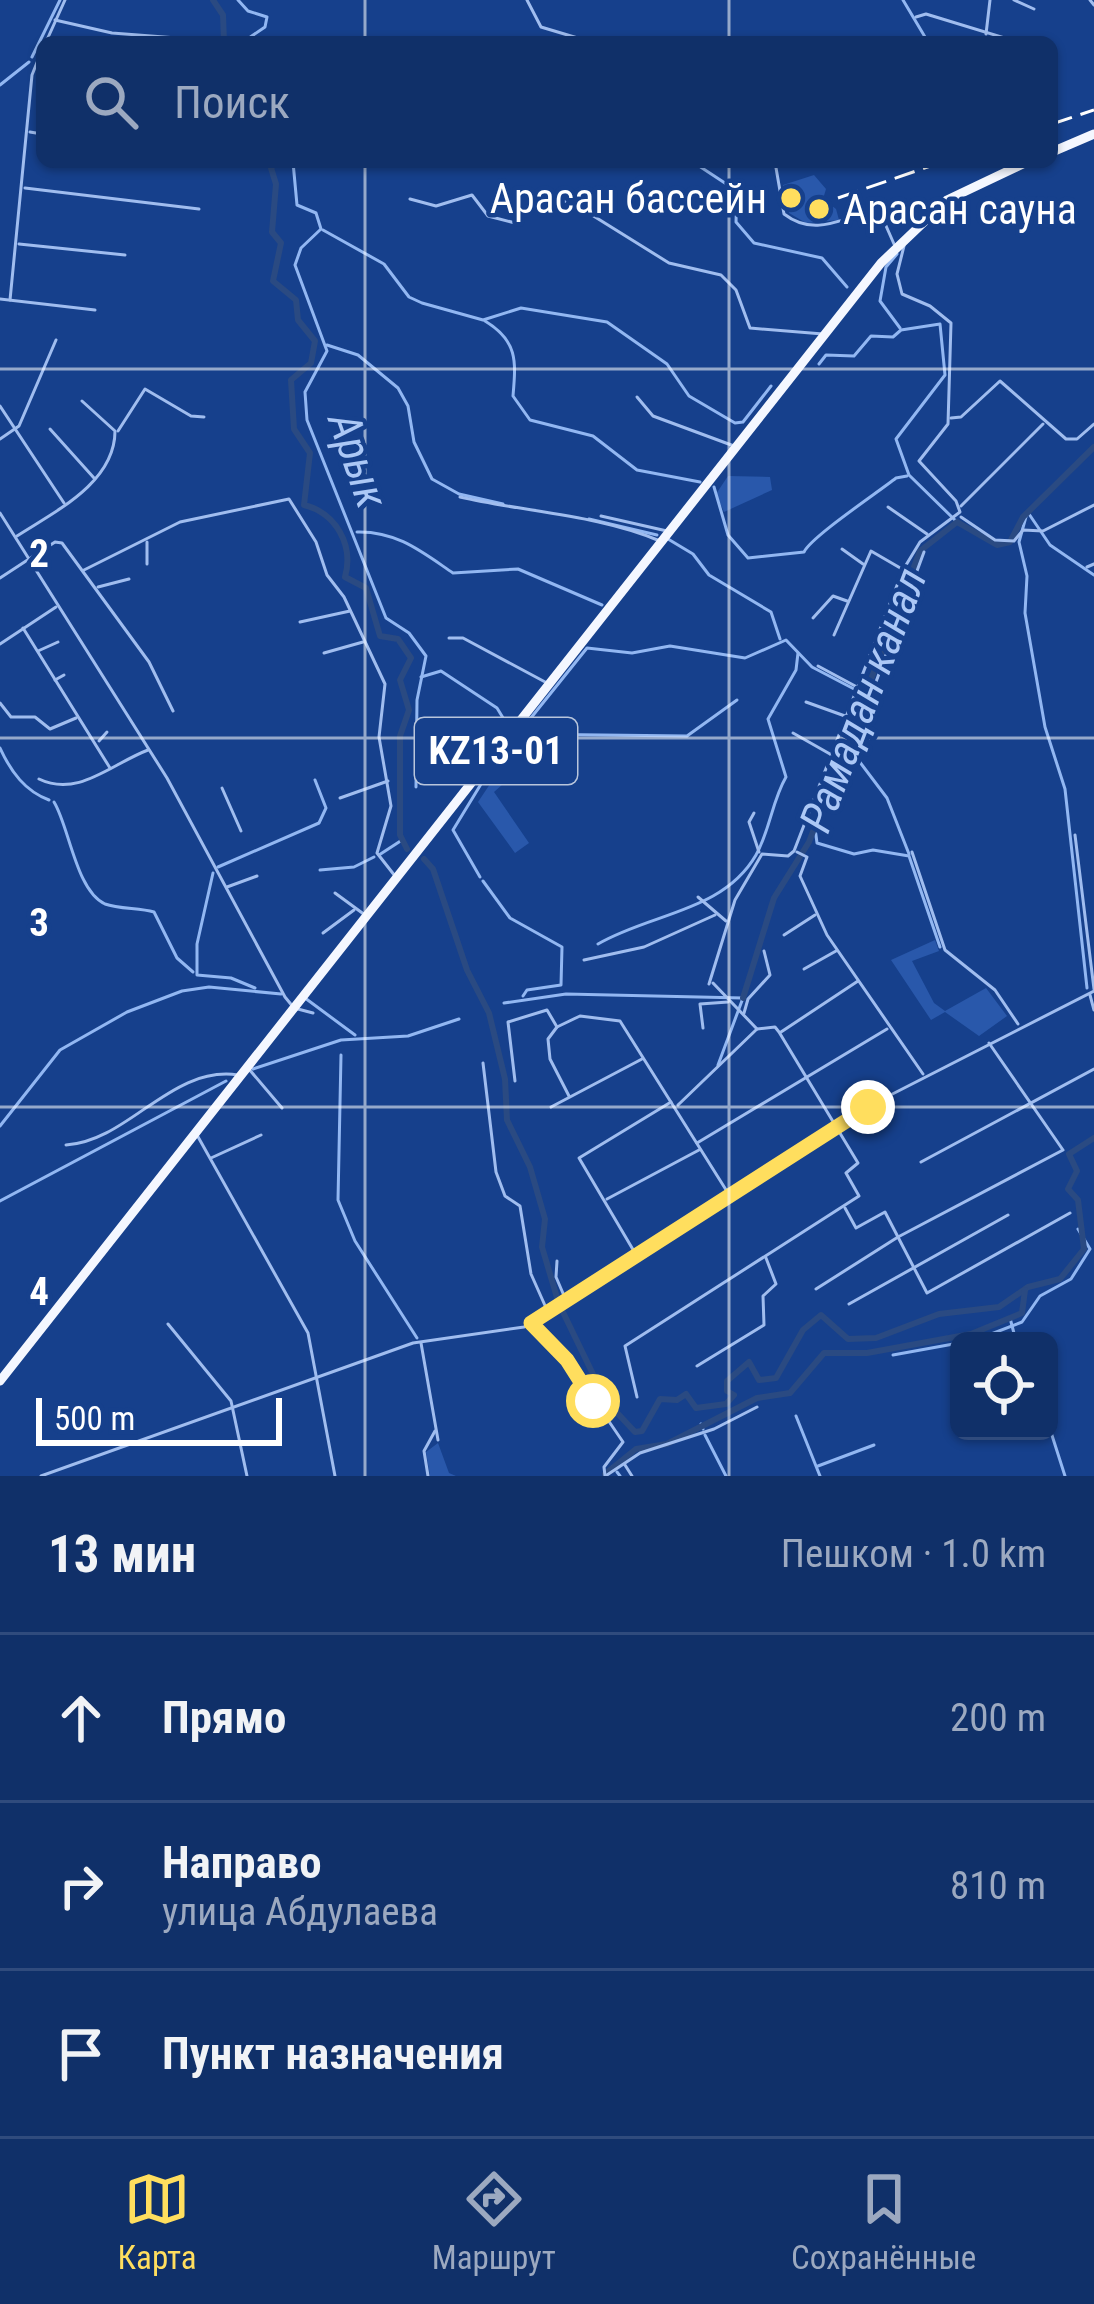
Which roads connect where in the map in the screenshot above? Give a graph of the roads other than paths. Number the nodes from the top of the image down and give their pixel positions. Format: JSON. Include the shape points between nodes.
{"nodes":[{"id":1,"x":65,"y":0,"type":"edge"},
{"id":2,"x":527,"y":0,"type":"edge"},
{"id":3,"x":990,"y":0,"type":"edge"},
{"id":4,"x":1014,"y":0,"type":"edge"},
{"id":5,"x":1034,"y":9,"type":"dead end"},
{"id":6,"x":916,"y":17,"type":"dead end"},
{"id":7,"x":55,"y":20,"type":"junction"},
{"id":8,"x":986,"y":34,"type":"junction"},
{"id":9,"x":48,"y":36,"type":"edge"},
{"id":10,"x":151,"y":36,"type":"edge"},
{"id":11,"x":571,"y":36,"type":"edge"},
{"id":12,"x":994,"y":36,"type":"edge"},
{"id":13,"x":36,"y":65,"type":"edge"},
{"id":14,"x":32,"y":75,"type":"junction"},
{"id":15,"x":36,"y":76,"type":"edge"},
{"id":16,"x":28,"y":131,"type":"junction"},
{"id":17,"x":36,"y":133,"type":"edge"},
{"id":18,"x":1094,"y":134,"type":"edge"},
{"id":19,"x":1058,"y":149,"type":"edge"},
{"id":20,"x":776,"y":168,"type":"edge"},
{"id":21,"x":1014,"y":168,"type":"edge"},
{"id":22,"x":23,"y":188,"type":"junction"},
{"id":23,"x":410,"y":199,"type":"dead end"},
{"id":24,"x":200,"y":209,"type":"dead end"},
{"id":25,"x":906,"y":236,"type":"junction"},
{"id":26,"x":17,"y":244,"type":"junction"},
{"id":27,"x":895,"y":246,"type":"junction"},
{"id":28,"x":125,"y":255,"type":"dead end"},
{"id":29,"x":0,"y":299,"type":"edge"},
{"id":30,"x":10,"y":300,"type":"junction"},
{"id":31,"x":95,"y":310,"type":"dead end"},
{"id":32,"x":825,"y":334,"type":"junction"},
{"id":33,"x":56,"y":340,"type":"dead end"},
{"id":34,"x":637,"y":397,"type":"dead end"},
{"id":35,"x":82,"y":401,"type":"dead end"},
{"id":36,"x":0,"y":406,"type":"edge"},
{"id":37,"x":205,"y":417,"type":"dead end"},
{"id":38,"x":950,"y":417,"type":"junction"},
{"id":39,"x":1045,"y":421,"type":"junction"},
{"id":40,"x":1094,"y":424,"type":"edge"},
{"id":41,"x":50,"y":429,"type":"dead end"},
{"id":42,"x":14,"y":433,"type":"junction"},
{"id":43,"x":116,"y":433,"type":"junction"},
{"id":44,"x":0,"y":439,"type":"edge"},
{"id":45,"x":736,"y":447,"type":"junction"},
{"id":46,"x":95,"y":479,"type":"junction"},
{"id":47,"x":460,"y":497,"type":"dead end"},
{"id":48,"x":64,"y":503,"type":"junction"},
{"id":49,"x":1094,"y":505,"type":"edge"},
{"id":50,"x":888,"y":507,"type":"dead end"},
{"id":51,"x":959,"y":507,"type":"junction"},
{"id":52,"x":0,"y":513,"type":"edge"},
{"id":53,"x":959,"y":515,"type":"junction"},
{"id":54,"x":601,"y":516,"type":"dead end"},
{"id":55,"x":928,"y":536,"type":"junction"},
{"id":56,"x":15,"y":537,"type":"junction"},
{"id":57,"x":665,"y":537,"type":"junction"},
{"id":58,"x":147,"y":541,"type":"junction"},
{"id":59,"x":842,"y":548,"type":"dead end"},
{"id":60,"x":924,"y":552,"type":"dead end"},
{"id":61,"x":30,"y":561,"type":"junction"},
{"id":62,"x":1094,"y":564,"type":"edge"},
{"id":63,"x":147,"y":565,"type":"dead end"},
{"id":64,"x":864,"y":565,"type":"junction"},
{"id":65,"x":1088,"y":567,"type":"dead end"},
{"id":66,"x":84,"y":570,"type":"junction"},
{"id":67,"x":903,"y":570,"type":"junction"},
{"id":68,"x":0,"y":578,"type":"edge"},
{"id":69,"x":129,"y":579,"type":"dead end"},
{"id":70,"x":97,"y":587,"type":"junction"},
{"id":71,"x":848,"y":602,"type":"junction"},
{"id":72,"x":58,"y":606,"type":"junction"},
{"id":73,"x":350,"y":611,"type":"junction"},
{"id":74,"x":812,"y":618,"type":"dead end"},
{"id":75,"x":300,"y":622,"type":"dead end"},
{"id":76,"x":23,"y":628,"type":"junction"},
{"id":77,"x":834,"y":635,"type":"dead end"},
{"id":78,"x":449,"y":638,"type":"dead end"},
{"id":79,"x":58,"y":641,"type":"dead end"},
{"id":80,"x":364,"y":641,"type":"junction"},
{"id":81,"x":0,"y":644,"type":"edge"},
{"id":82,"x":37,"y":652,"type":"junction"},
{"id":83,"x":324,"y":652,"type":"dead end"},
{"id":84,"x":818,"y":666,"type":"dead end"},
{"id":85,"x":64,"y":675,"type":"dead end"},
{"id":86,"x":53,"y":681,"type":"junction"},
{"id":87,"x":549,"y":684,"type":"junction"},
{"id":88,"x":858,"y":691,"type":"junction"},
{"id":89,"x":806,"y":702,"type":"dead end"},
{"id":90,"x":0,"y":703,"type":"edge"},
{"id":91,"x":173,"y":711,"type":"dead end"},
{"id":92,"x":78,"y":717,"type":"junction"},
{"id":93,"x":847,"y":717,"type":"junction"},
{"id":94,"x":107,"y":732,"type":"dead end"},
{"id":95,"x":793,"y":733,"type":"dead end"},
{"id":96,"x":98,"y":742,"type":"junction"},
{"id":97,"x":149,"y":750,"type":"junction"},
{"id":98,"x":831,"y":755,"type":"junction"},
{"id":99,"x":110,"y":768,"type":"junction"},
{"id":100,"x":39,"y":779,"type":"dead end"},
{"id":101,"x":388,"y":781,"type":"junction"},
{"id":102,"x":222,"y":788,"type":"dead end"},
{"id":103,"x":340,"y":798,"type":"dead end"},
{"id":104,"x":754,"y":813,"type":"dead end"},
{"id":105,"x":241,"y":831,"type":"dead end"},
{"id":106,"x":1075,"y":835,"type":"dead end"},
{"id":107,"x":794,"y":851,"type":"junction"},
{"id":108,"x":912,"y":852,"type":"dead end"},
{"id":109,"x":762,"y":854,"type":"junction"},
{"id":110,"x":256,"y":876,"type":"dead end"},
{"id":111,"x":397,"y":877,"type":"junction"},
{"id":112,"x":226,"y":887,"type":"junction"},
{"id":113,"x":335,"y":893,"type":"dead end"},
{"id":114,"x":698,"y":897,"type":"dead end"},
{"id":115,"x":354,"y":910,"type":"junction"},
{"id":116,"x":817,"y":914,"type":"junction"},
{"id":117,"x":367,"y":915,"type":"junction"},
{"id":118,"x":715,"y":915,"type":"junction"},
{"id":119,"x":728,"y":922,"type":"junction"},
{"id":120,"x":323,"y":933,"type":"dead end"},
{"id":121,"x":784,"y":935,"type":"dead end"},
{"id":122,"x":838,"y":950,"type":"junction"},
{"id":123,"x":764,"y":951,"type":"dead end"},
{"id":124,"x":584,"y":960,"type":"dead end"},
{"id":125,"x":804,"y":969,"type":"dead end"},
{"id":126,"x":860,"y":980,"type":"junction"},
{"id":127,"x":1093,"y":992,"type":"edge"},
{"id":128,"x":730,"y":1002,"type":"junction"},
{"id":129,"x":294,"y":1008,"type":"junction"},
{"id":130,"x":1094,"y":1010,"type":"edge"},
{"id":131,"x":313,"y":1013,"type":"dead end"},
{"id":132,"x":743,"y":1015,"type":"junction"},
{"id":133,"x":1019,"y":1025,"type":"junction"},
{"id":134,"x":557,"y":1027,"type":"junction"},
{"id":135,"x":703,"y":1028,"type":"dead end"},
{"id":136,"x":889,"y":1028,"type":"junction"},
{"id":137,"x":757,"y":1029,"type":"junction"},
{"id":138,"x":779,"y":1032,"type":"junction"},
{"id":139,"x":987,"y":1041,"type":"junction"},
{"id":140,"x":644,"y":1058,"type":"junction"},
{"id":141,"x":483,"y":1063,"type":"dead end"},
{"id":142,"x":1094,"y":1070,"type":"edge"},
{"id":143,"x":250,"y":1073,"type":"junction"},
{"id":144,"x":924,"y":1076,"type":"junction"},
{"id":145,"x":804,"y":1077,"type":"junction"},
{"id":146,"x":515,"y":1081,"type":"dead end"},
{"id":147,"x":568,"y":1096,"type":"junction"},
{"id":148,"x":1032,"y":1103,"type":"junction"},
{"id":149,"x":675,"y":1104,"type":"junction"},
{"id":150,"x":551,"y":1107,"type":"dead end"},
{"id":151,"x":283,"y":1108,"type":"dead end"},
{"id":152,"x":835,"y":1128,"type":"junction"},
{"id":153,"x":196,"y":1133,"type":"junction"},
{"id":154,"x":261,"y":1135,"type":"dead end"},
{"id":155,"x":66,"y":1145,"type":"dead end"},
{"id":156,"x":699,"y":1146,"type":"junction"},
{"id":157,"x":209,"y":1159,"type":"junction"},
{"id":158,"x":921,"y":1162,"type":"dead end"},
{"id":159,"x":729,"y":1194,"type":"junction"},
{"id":160,"x":606,"y":1199,"type":"junction"},
{"id":161,"x":844,"y":1207,"type":"junction"},
{"id":162,"x":1070,"y":1214,"type":"dead end"},
{"id":163,"x":1008,"y":1215,"type":"dead end"},
{"id":164,"x":898,"y":1237,"type":"junction"},
{"id":165,"x":636,"y":1254,"type":"junction"},
{"id":166,"x":765,"y":1256,"type":"junction"},
{"id":167,"x":557,"y":1261,"type":"dead end"},
{"id":168,"x":913,"y":1266,"type":"junction"},
{"id":169,"x":816,"y":1289,"type":"dead end"},
{"id":170,"x":566,"y":1300,"type":"junction"},
{"id":171,"x":849,"y":1304,"type":"dead end"},
{"id":172,"x":547,"y":1312,"type":"junction"},
{"id":173,"x":531,"y":1323,"type":"junction"},
{"id":174,"x":168,"y":1324,"type":"dead end"},
{"id":175,"x":421,"y":1341,"type":"junction"},
{"id":176,"x":697,"y":1366,"type":"dead end"},
{"id":177,"x":320,"y":1377,"type":"junction"},
{"id":178,"x":0,"y":1381,"type":"edge"},
{"id":179,"x":637,"y":1397,"type":"dead end"},
{"id":180,"x":757,"y":1406,"type":"dead end"},
{"id":181,"x":234,"y":1407,"type":"junction"},
{"id":182,"x":436,"y":1430,"type":"junction"},
{"id":183,"x":438,"y":1440,"type":"dead end"},
{"id":184,"x":624,"y":1464,"type":"junction"},
{"id":185,"x":41,"y":1476,"type":"edge"},
{"id":186,"x":247,"y":1476,"type":"edge"},
{"id":187,"x":334,"y":1476,"type":"edge"},
{"id":188,"x":428,"y":1476,"type":"edge"},
{"id":189,"x":605,"y":1476,"type":"edge"},
{"id":190,"x":632,"y":1476,"type":"edge"}],
"edges":[{"from":1,"to":7,"type":"street"},
{"from":2,"to":11,"type":"street","via":[[541,27]]},
{"from":3,"to":8,"type":"street"},
{"from":4,"to":5,"type":"street"},
{"from":6,"to":8,"type":"street"},
{"from":7,"to":9,"type":"street"},
{"from":7,"to":10,"type":"street"},
{"from":8,"to":12,"type":"street"},
{"from":13,"to":14,"type":"street"},
{"from":14,"to":15,"type":"street"},
{"from":14,"to":16,"type":"street"},
{"from":16,"to":17,"type":"street"},
{"from":16,"to":22,"type":"street"},
{"from":18,"to":19,"type":"highway"},
{"from":20,"to":27,"type":"street","via":[[784,214],[799,225],[832,225],[873,211]]},
{"from":21,"to":25,"type":"highway","number":"KZ13-01","via":[[947,200]]},
{"from":22,"to":24,"type":"street"},
{"from":22,"to":26,"type":"street"},
{"from":23,"to":32,"type":"street","via":[[436,206],[474,196],[488,216],[518,224],[532,198],[571,202],[669,263],[724,276],[751,329]]},
{"from":25,"to":27,"type":"highway","number":"KZ13-01"},
{"from":25,"to":38,"type":"street","via":[[897,274],[902,294],[951,323]]},
{"from":26,"to":28,"type":"street"},
{"from":26,"to":30,"type":"street"},
{"from":27,"to":32,"type":"highway","number":"KZ13-01"},
{"from":29,"to":30,"type":"street"},
{"from":30,"to":31,"type":"street"},
{"from":32,"to":45,"type":"highway","number":"KZ13-01"},
{"from":33,"to":42,"type":"street"},
{"from":34,"to":45,"type":"street","via":[[652,416]]},
{"from":35,"to":43,"type":"street"},
{"from":36,"to":42,"type":"street"},
{"from":37,"to":43,"type":"street","via":[[145,389]]},
{"from":38,"to":39,"type":"street","via":[[961,417],[1000,381]]},
{"from":38,"to":51,"type":"street","via":[[919,461]]},
{"from":39,"to":40,"type":"street","via":[[1072,440]]},
{"from":39,"to":51,"type":"street"},
{"from":41,"to":46,"type":"street"},
{"from":42,"to":44,"type":"street"},
{"from":42,"to":48,"type":"street"},
{"from":43,"to":46,"type":"street"},
{"from":45,"to":57,"type":"highway","number":"KZ13-01"},
{"from":46,"to":48,"type":"street"},
{"from":47,"to":57,"type":"street"},
{"from":48,"to":56,"type":"street"},
{"from":49,"to":53,"type":"street","via":[[1043,531],[1023,530],[1014,541],[995,539]]},
{"from":50,"to":55,"type":"street"},
{"from":51,"to":53,"type":"street"},
{"from":52,"to":56,"type":"street"},
{"from":53,"to":55,"type":"street"},
{"from":54,"to":57,"type":"street"},
{"from":55,"to":67,"type":"street"},
{"from":56,"to":61,"type":"street"},
{"from":57,"to":87,"type":"highway","number":"KZ13-01"},
{"from":58,"to":63,"type":"street"},
{"from":58,"to":66,"type":"street"},
{"from":58,"to":73,"type":"street","via":[[193,518],[289,499]]},
{"from":59,"to":64,"type":"street"},
{"from":60,"to":88,"type":"street","via":[[873,691]]},
{"from":61,"to":66,"type":"street","via":[[60,542]]},
{"from":61,"to":68,"type":"street"},
{"from":61,"to":72,"type":"street"},
{"from":62,"to":65,"type":"street"},
{"from":64,"to":67,"type":"street","via":[[874,550]]},
{"from":64,"to":71,"type":"street"},
{"from":66,"to":70,"type":"street"},
{"from":67,"to":88,"type":"street"},
{"from":69,"to":70,"type":"street"},
{"from":70,"to":91,"type":"street"},
{"from":71,"to":74,"type":"street","via":[[833,596]]},
{"from":71,"to":77,"type":"street"},
{"from":72,"to":76,"type":"street"},
{"from":72,"to":97,"type":"street"},
{"from":73,"to":75,"type":"street"},
{"from":73,"to":80,"type":"street"},
{"from":76,"to":81,"type":"street"},
{"from":76,"to":82,"type":"street"},
{"from":78,"to":87,"type":"street","via":[[464,638]]},
{"from":79,"to":82,"type":"street"},
{"from":80,"to":83,"type":"street"},
{"from":80,"to":101,"type":"street","via":[[386,691],[379,737]]},
{"from":82,"to":86,"type":"street"},
{"from":84,"to":88,"type":"street"},
{"from":85,"to":86,"type":"street"},
{"from":86,"to":92,"type":"street"},
{"from":87,"to":111,"type":"highway","number":"KZ13-01"},
{"from":88,"to":93,"type":"street"},
{"from":89,"to":93,"type":"street"},
{"from":90,"to":92,"type":"street","via":[[11,717],[35,717],[50,729]]},
{"from":92,"to":96,"type":"street"},
{"from":93,"to":98,"type":"street"},
{"from":94,"to":96,"type":"street"},
{"from":95,"to":98,"type":"street"},
{"from":96,"to":99,"type":"street"},
{"from":97,"to":99,"type":"street"},
{"from":97,"to":112,"type":"street"},
{"from":98,"to":107,"type":"street"},
{"from":99,"to":100,"type":"street","via":[[60,788]]},
{"from":101,"to":103,"type":"street"},
{"from":101,"to":111,"type":"street","via":[[391,812],[377,853]]},
{"from":102,"to":105,"type":"street"},
{"from":104,"to":109,"type":"street","via":[[750,826]]},
{"from":106,"to":127,"type":"street"},
{"from":107,"to":109,"type":"street"},
{"from":107,"to":116,"type":"street","via":[[807,857],[800,876]]},
{"from":108,"to":133,"type":"street","via":[[945,950],[995,990]]},
{"from":109,"to":119,"type":"street"},
{"from":110,"to":112,"type":"street"},
{"from":111,"to":117,"type":"highway","number":"KZ13-01"},
{"from":112,"to":129,"type":"street"},
{"from":113,"to":115,"type":"street"},
{"from":114,"to":118,"type":"street"},
{"from":115,"to":117,"type":"street"},
{"from":115,"to":120,"type":"street"},
{"from":116,"to":121,"type":"street"},
{"from":116,"to":122,"type":"street"},
{"from":117,"to":129,"type":"highway","number":"KZ13-01"},
{"from":118,"to":119,"type":"street"},
{"from":118,"to":124,"type":"street","via":[[644,947]]},
{"from":119,"to":128,"type":"street","via":[[709,983]]},
{"from":122,"to":125,"type":"street"},
{"from":122,"to":126,"type":"street"},
{"from":123,"to":132,"type":"street","via":[[770,976]]},
{"from":126,"to":136,"type":"street"},
{"from":126,"to":138,"type":"street"},
{"from":127,"to":130,"type":"street"},
{"from":127,"to":133,"type":"street"},
{"from":128,"to":132,"type":"street"},
{"from":128,"to":135,"type":"street","via":[[700,1004]]},
{"from":129,"to":131,"type":"street"},
{"from":129,"to":143,"type":"highway","number":"KZ13-01"},
{"from":132,"to":137,"type":"street"},
{"from":133,"to":139,"type":"street"},
{"from":134,"to":140,"type":"street","via":[[580,1016],[616,1017]]},
{"from":134,"to":146,"type":"street","via":[[547,1010],[510,1018]]},
{"from":134,"to":147,"type":"street","via":[[548,1039],[550,1059]]},
{"from":136,"to":144,"type":"street"},
{"from":136,"to":145,"type":"street"},
{"from":137,"to":138,"type":"street"},
{"from":137,"to":149,"type":"street"},
{"from":138,"to":145,"type":"street"},
{"from":139,"to":144,"type":"street"},
{"from":139,"to":148,"type":"street"},
{"from":140,"to":147,"type":"street"},
{"from":140,"to":149,"type":"street"},
{"from":141,"to":172,"type":"street","via":[[496,1172],[505,1196],[520,1206],[531,1274]]},
{"from":142,"to":148,"type":"street"},
{"from":143,"to":151,"type":"street"},
{"from":143,"to":153,"type":"highway","number":"KZ13-01"},
{"from":143,"to":155,"type":"street","via":[[196,1078],[98,1136]]},
{"from":144,"to":152,"type":"street"},
{"from":145,"to":152,"type":"street"},
{"from":145,"to":156,"type":"street"},
{"from":147,"to":150,"type":"street"},
{"from":148,"to":158,"type":"street"},
{"from":148,"to":164,"type":"street","via":[[1063,1150]]},
{"from":149,"to":156,"type":"street"},
{"from":149,"to":160,"type":"street","via":[[579,1158]]},
{"from":152,"to":159,"type":"street"},
{"from":152,"to":161,"type":"street","via":[[858,1162],[846,1173],[859,1196]]},
{"from":153,"to":157,"type":"street"},
{"from":153,"to":178,"type":"highway","number":"KZ13-01"},
{"from":154,"to":157,"type":"street"},
{"from":156,"to":159,"type":"street"},
{"from":156,"to":160,"type":"street"},
{"from":157,"to":177,"type":"street","via":[[292,1302]]},
{"from":159,"to":165,"type":"street"},
{"from":160,"to":165,"type":"street"},
{"from":161,"to":164,"type":"street","via":[[856,1228],[885,1213]]},
{"from":161,"to":166,"type":"street"},
{"from":162,"to":168,"type":"street","via":[[927,1293]]},
{"from":163,"to":168,"type":"street"},
{"from":164,"to":168,"type":"street"},
{"from":164,"to":169,"type":"street"},
{"from":165,"to":170,"type":"street"},
{"from":166,"to":176,"type":"street","via":[[776,1284],[763,1296],[764,1324]]},
{"from":166,"to":179,"type":"street","via":[[626,1346]]},
{"from":167,"to":170,"type":"street"},
{"from":168,"to":171,"type":"street"},
{"from":170,"to":172,"type":"street"},
{"from":172,"to":173,"type":"street"},
{"from":173,"to":175,"type":"street"},
{"from":173,"to":189,"type":"street","via":[[623,1442]]},
{"from":174,"to":181,"type":"street"},
{"from":175,"to":177,"type":"street"},
{"from":175,"to":182,"type":"street"},
{"from":177,"to":181,"type":"street"},
{"from":177,"to":187,"type":"street"},
{"from":180,"to":184,"type":"street"},
{"from":181,"to":185,"type":"street"},
{"from":181,"to":186,"type":"street"},
{"from":182,"to":183,"type":"street"},
{"from":182,"to":188,"type":"street","via":[[424,1451]]},
{"from":184,"to":189,"type":"street"},
{"from":184,"to":190,"type":"street"}]}
